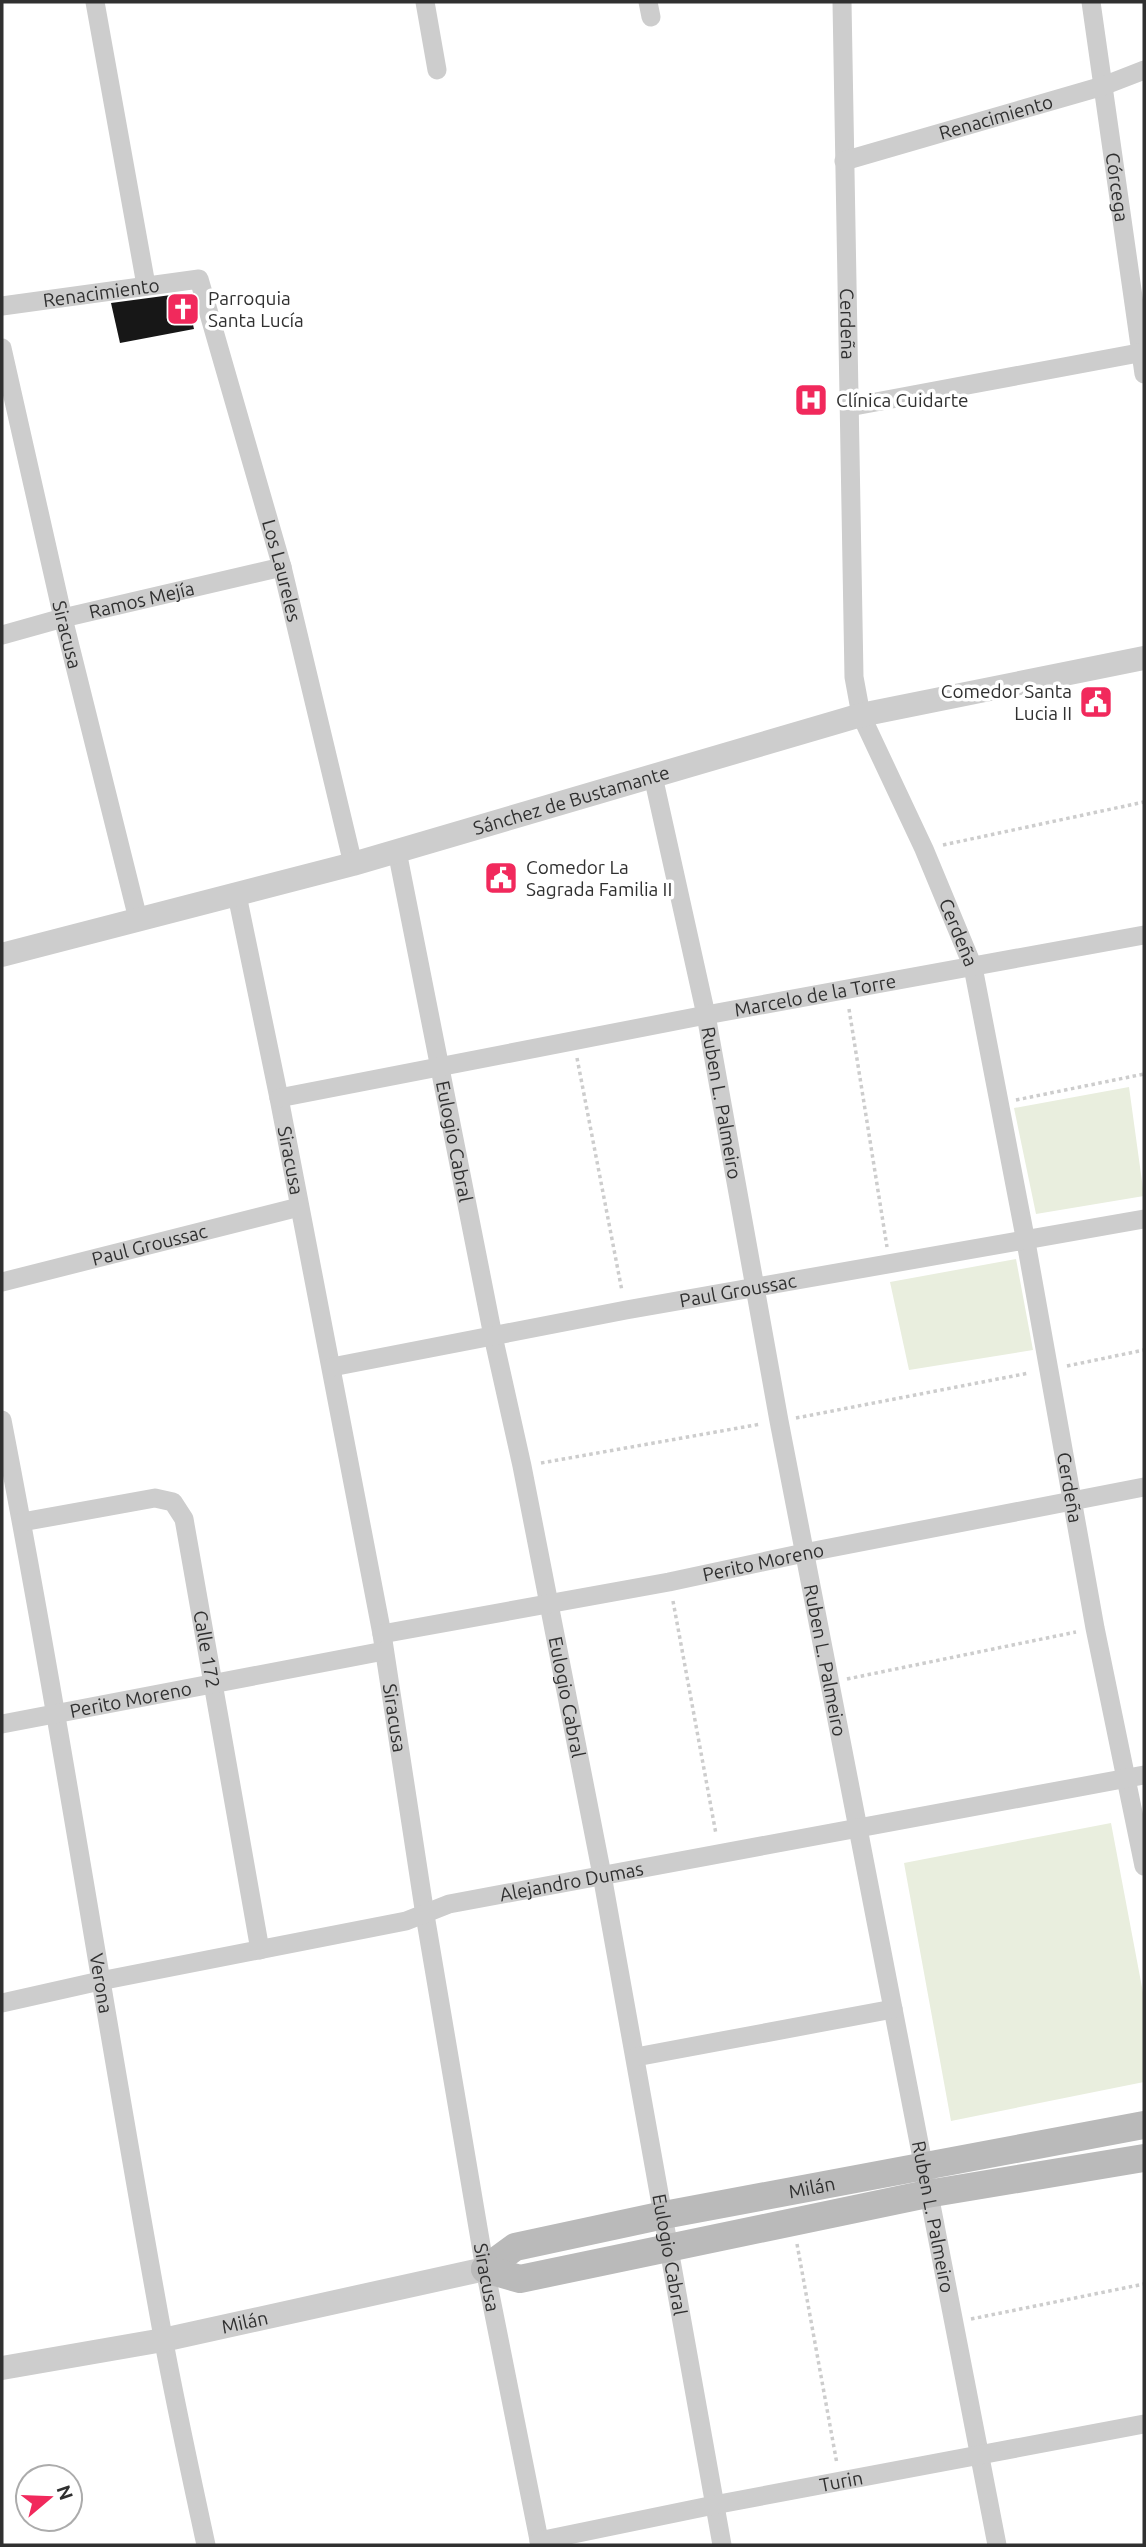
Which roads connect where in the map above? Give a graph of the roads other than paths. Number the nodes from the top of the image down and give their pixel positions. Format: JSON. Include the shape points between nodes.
{"nodes":[{"id":1,"x":95,"y":2,"type":"edge"},
{"id":2,"x":425,"y":2,"type":"edge"},
{"id":3,"x":842,"y":2,"type":"edge"},
{"id":4,"x":1091,"y":2,"type":"edge"},
{"id":5,"x":437,"y":70,"type":"dead end"},
{"id":6,"x":1144,"y":70,"type":"edge"},
{"id":7,"x":1103,"y":86,"type":"junction"},
{"id":8,"x":844,"y":160,"type":"junction"},
{"id":9,"x":199,"y":279,"type":"joint"},
{"id":10,"x":146,"y":285,"type":"junction"},
{"id":11,"x":2,"y":306,"type":"edge"},
{"id":12,"x":2,"y":348,"type":"edge"},
{"id":13,"x":1143,"y":353,"type":"edge"},
{"id":14,"x":1144,"y":374,"type":"edge"},
{"id":15,"x":849,"y":407,"type":"junction"},
{"id":16,"x":282,"y":567,"type":"junction"},
{"id":17,"x":63,"y":618,"type":"junction"},
{"id":18,"x":2,"y":635,"type":"edge"},
{"id":19,"x":1144,"y":658,"type":"edge"},
{"id":20,"x":861,"y":715,"type":"junction"},
{"id":21,"x":653,"y":776,"type":"junction"},
{"id":22,"x":397,"y":851,"type":"junction"},
{"id":23,"x":353,"y":864,"type":"junction"},
{"id":24,"x":237,"y":895,"type":"junction"},
{"id":25,"x":138,"y":919,"type":"junction"},
{"id":26,"x":1144,"y":935,"type":"edge"},
{"id":27,"x":2,"y":955,"type":"edge"},
{"id":28,"x":973,"y":967,"type":"junction"},
{"id":29,"x":706,"y":1015,"type":"junction"},
{"id":30,"x":441,"y":1067,"type":"junction"},
{"id":31,"x":279,"y":1098,"type":"junction"},
{"id":32,"x":299,"y":1207,"type":"junction"},
{"id":33,"x":1144,"y":1219,"type":"edge"},
{"id":34,"x":1026,"y":1242,"type":"junction"},
{"id":35,"x":2,"y":1282,"type":"edge"},
{"id":36,"x":755,"y":1287,"type":"junction"},
{"id":37,"x":493,"y":1336,"type":"junction"},
{"id":38,"x":331,"y":1367,"type":"junction"},
{"id":39,"x":2,"y":1420,"type":"edge"},
{"id":40,"x":1144,"y":1487,"type":"edge"},
{"id":41,"x":1072,"y":1503,"type":"junction"},
{"id":42,"x":22,"y":1522,"type":"junction"},
{"id":43,"x":804,"y":1553,"type":"junction"},
{"id":44,"x":550,"y":1604,"type":"junction"},
{"id":45,"x":383,"y":1642,"type":"junction"},
{"id":46,"x":214,"y":1684,"type":"junction"},
{"id":47,"x":56,"y":1714,"type":"junction"},
{"id":48,"x":2,"y":1724,"type":"edge"},
{"id":49,"x":1135,"y":1777,"type":"edge"},
{"id":50,"x":858,"y":1827,"type":"junction"},
{"id":51,"x":1144,"y":1866,"type":"edge"},
{"id":52,"x":602,"y":1875,"type":"junction"},
{"id":53,"x":425,"y":1915,"type":"junction"},
{"id":54,"x":260,"y":1950,"type":"junction"},
{"id":55,"x":100,"y":1981,"type":"junction"},
{"id":56,"x":2,"y":2003,"type":"edge"},
{"id":57,"x":893,"y":2009,"type":"junction"},
{"id":58,"x":636,"y":2057,"type":"junction"},
{"id":59,"x":1144,"y":2125,"type":"edge"},
{"id":60,"x":1144,"y":2158,"type":"edge"},
{"id":61,"x":924,"y":2181,"type":"junction"},
{"id":62,"x":664,"y":2215,"type":"junction"},
{"id":63,"x":668,"y":2246,"type":"junction"},
{"id":64,"x":485,"y":2269,"type":"junction"},
{"id":65,"x":163,"y":2340,"type":"junction"},
{"id":66,"x":2,"y":2368,"type":"edge"},
{"id":67,"x":1144,"y":2424,"type":"edge"},
{"id":68,"x":980,"y":2455,"type":"junction"},
{"id":69,"x":714,"y":2505,"type":"junction"},
{"id":70,"x":539,"y":2543,"type":"edge"},
{"id":71,"x":206,"y":2545,"type":"edge"},
{"id":72,"x":722,"y":2545,"type":"edge"},
{"id":73,"x":997,"y":2545,"type":"edge"}],
"edges":[{"from":1,"to":10,"type":"street"},
{"from":2,"to":5,"type":"street"},
{"from":3,"to":8,"type":"street","name":"Cerdeña"},
{"from":4,"to":7,"type":"street","name":"Córcega"},
{"from":6,"to":7,"type":"street","name":"Renacimiento"},
{"from":7,"to":8,"type":"street","name":"Renacimiento"},
{"from":7,"to":13,"type":"street","name":"Córcega"},
{"from":8,"to":15,"type":"street","name":"Cerdeña"},
{"from":9,"to":10,"type":"street","name":"Renacimiento"},
{"from":9,"to":16,"type":"street","name":"Los Laureles"},
{"from":10,"to":11,"type":"street","name":"Renacimiento"},
{"from":12,"to":17,"type":"street","name":"Siracusa"},
{"from":13,"to":14,"type":"street","name":"Córcega"},
{"from":13,"to":15,"type":"street"},
{"from":15,"to":20,"type":"street","name":"Cerdeña","via":[[854,677]]},
{"from":16,"to":17,"type":"street","name":"Ramos Mejía"},
{"from":16,"to":23,"type":"street","name":"Los Laureles"},
{"from":17,"to":18,"type":"street","name":"Ramos Mejía"},
{"from":17,"to":25,"type":"street","name":"Siracusa"},
{"from":19,"to":20,"type":"street","name":"Sánchez de Bustamante"},
{"from":20,"to":21,"type":"street","name":"Sánchez de Bustamante"},
{"from":20,"to":28,"type":"street","name":"Cerdeña"},
{"from":21,"to":22,"type":"street","name":"Sánchez de Bustamante"},
{"from":21,"to":29,"type":"street","name":"Ruben L. Palmeiro"},
{"from":22,"to":23,"type":"street","name":"Sánchez de Bustamante"},
{"from":22,"to":30,"type":"street","name":"Eulogio Cabral"},
{"from":23,"to":24,"type":"street","name":"Sánchez de Bustamante"},
{"from":24,"to":25,"type":"street","name":"Sánchez de Bustamante"},
{"from":24,"to":31,"type":"street","name":"Siracusa"},
{"from":25,"to":27,"type":"street","name":"Sánchez de Bustamante"},
{"from":26,"to":28,"type":"street","name":"Marcelo de la Torre"},
{"from":28,"to":29,"type":"street","name":"Marcelo de la Torre"},
{"from":28,"to":34,"type":"street","name":"Cerdeña"},
{"from":29,"to":30,"type":"street","name":"Marcelo de la Torre"},
{"from":29,"to":36,"type":"street","name":"Ruben L. Palmeiro"},
{"from":30,"to":31,"type":"street","name":"Marcelo de la Torre"},
{"from":30,"to":37,"type":"street","name":"Eulogio Cabral"},
{"from":31,"to":32,"type":"street","name":"Siracusa"},
{"from":32,"to":35,"type":"street","name":"Paul Groussac"},
{"from":32,"to":38,"type":"street","name":"Siracusa"},
{"from":33,"to":34,"type":"street","name":"Paul Groussac"},
{"from":34,"to":36,"type":"street","name":"Paul Groussac"},
{"from":34,"to":41,"type":"street","name":"Cerdeña"},
{"from":36,"to":37,"type":"street","name":"Paul Groussac"},
{"from":36,"to":43,"type":"street","name":"Ruben L. Palmeiro"},
{"from":37,"to":38,"type":"street","name":"Paul Groussac"},
{"from":37,"to":44,"type":"street","name":"Eulogio Cabral"},
{"from":38,"to":45,"type":"street","name":"Siracusa"},
{"from":39,"to":42,"type":"street","name":"Verona"},
{"from":40,"to":41,"type":"street","name":"Perito Moreno"},
{"from":41,"to":43,"type":"street","name":"Perito Moreno"},
{"from":41,"to":49,"type":"street","name":"Cerdeña","via":[[1095,1628]]},
{"from":42,"to":46,"type":"street","name":"Calle 172","via":[[155,1498],[173,1502],[184,1519]]},
{"from":42,"to":47,"type":"street","name":"Verona"},
{"from":43,"to":44,"type":"street","name":"Perito Moreno"},
{"from":43,"to":50,"type":"street","name":"Ruben L. Palmeiro"},
{"from":44,"to":45,"type":"street","name":"Perito Moreno"},
{"from":44,"to":52,"type":"street","name":"Eulogio Cabral"},
{"from":45,"to":46,"type":"street","name":"Perito Moreno"},
{"from":45,"to":53,"type":"street","name":"Siracusa"},
{"from":46,"to":47,"type":"street","name":"Perito Moreno"},
{"from":46,"to":54,"type":"street","name":"Calle 172"},
{"from":47,"to":48,"type":"street","name":"Perito Moreno"},
{"from":47,"to":55,"type":"street","name":"Verona"},
{"from":49,"to":50,"type":"street","name":"Alejandro Dumas"},
{"from":49,"to":51,"type":"street","name":"Cerdeña"},
{"from":50,"to":52,"type":"street","name":"Alejandro Dumas"},
{"from":50,"to":57,"type":"street","name":"Ruben L. Palmeiro"},
{"from":52,"to":53,"type":"street","name":"Alejandro Dumas","via":[[449,1904]]},
{"from":52,"to":58,"type":"street","name":"Eulogio Cabral"},
{"from":53,"to":54,"type":"street","name":"Alejandro Dumas"},
{"from":53,"to":64,"type":"street","name":"Siracusa"},
{"from":54,"to":55,"type":"street","name":"Alejandro Dumas"},
{"from":55,"to":56,"type":"street","name":"Alejandro Dumas"},
{"from":55,"to":65,"type":"street","name":"Verona"},
{"from":57,"to":58,"type":"street"},
{"from":57,"to":61,"type":"street","name":"Ruben L. Palmeiro"},
{"from":58,"to":62,"type":"street","name":"Eulogio Cabral"},
{"from":59,"to":61,"type":"main road","name":"Milán"},
{"from":60,"to":61,"type":"main road","name":"Milán"},
{"from":61,"to":62,"type":"main road","name":"Milán"},
{"from":61,"to":63,"type":"main road","name":"Milán","via":[[793,2222]]},
{"from":61,"to":68,"type":"street","name":"Ruben L. Palmeiro"},
{"from":62,"to":63,"type":"street","name":"Eulogio Cabral"},
{"from":62,"to":64,"type":"main road","name":"Milán","via":[[515,2247]]},
{"from":63,"to":64,"type":"main road","name":"Milán","via":[[520,2279]]},
{"from":63,"to":69,"type":"street","name":"Eulogio Cabral"},
{"from":64,"to":65,"type":"street","name":"Milán"},
{"from":64,"to":70,"type":"street","name":"Siracusa"},
{"from":65,"to":66,"type":"street","name":"Milán"},
{"from":65,"to":71,"type":"street","name":"Verona"},
{"from":67,"to":68,"type":"street","name":"Turin"},
{"from":68,"to":69,"type":"street","name":"Turin"},
{"from":68,"to":73,"type":"street","name":"Ruben L. Palmeiro"},
{"from":69,"to":70,"type":"street","name":"Turin"},
{"from":69,"to":72,"type":"street","name":"Eulogio Cabral"}]}
